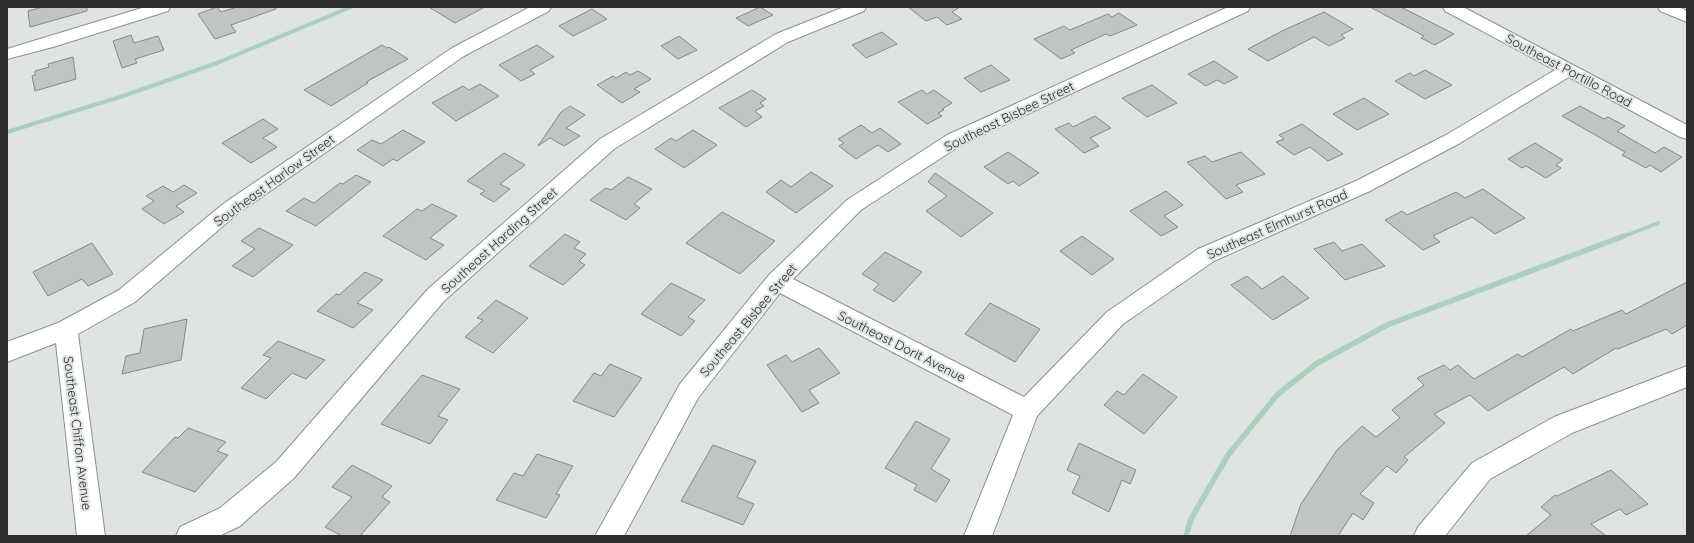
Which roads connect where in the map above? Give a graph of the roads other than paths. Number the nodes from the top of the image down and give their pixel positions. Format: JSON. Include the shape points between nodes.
{"nodes":[{"id":1,"x":162,"y":7,"type":"edge"},
{"id":2,"x":543,"y":7,"type":"edge"},
{"id":3,"x":858,"y":7,"type":"edge"},
{"id":4,"x":1242,"y":7,"type":"edge"},
{"id":5,"x":1666,"y":7,"type":"edge"},
{"id":6,"x":1460,"y":9,"type":"edge"},
{"id":7,"x":1687,"y":17,"type":"edge"},
{"id":8,"x":7,"y":54,"type":"edge"},
{"id":9,"x":1568,"y":70,"type":"junction"},
{"id":10,"x":1687,"y":133,"type":"edge"},
{"id":11,"x":778,"y":281,"type":"junction"},
{"id":12,"x":66,"y":330,"type":"junction"},
{"id":13,"x":7,"y":352,"type":"edge"},
{"id":14,"x":1687,"y":376,"type":"edge"},
{"id":15,"x":1027,"y":410,"type":"junction"},
{"id":16,"x":91,"y":536,"type":"edge"},
{"id":17,"x":190,"y":536,"type":"edge"},
{"id":18,"x":610,"y":536,"type":"edge"},
{"id":19,"x":978,"y":536,"type":"edge"},
{"id":20,"x":1428,"y":536,"type":"edge"}],
"edges":[{"from":1,"to":8,"type":"street"},
{"from":2,"to":12,"type":"street","name":"Southeast Harlow Street","via":[[451,56],[230,209],[128,296]]},
{"from":3,"to":17,"type":"street","name":"Southeast Harding Street","via":[[782,38],[607,144],[436,295],[285,470],[230,517]]},
{"from":4,"to":11,"type":"street","name":"Southeast Bisbee Street","via":[[954,140],[854,205]]},
{"from":5,"to":7,"type":"street"},
{"from":6,"to":9,"type":"street","name":"Southeast Portillo Road"},
{"from":9,"to":10,"type":"street","name":"Southeast Portillo Road"},
{"from":9,"to":15,"type":"street","name":"Southeast Elmhurst Road","via":[[1453,139],[1363,186],[1206,255],[1115,318]]},
{"from":11,"to":15,"type":"street","name":"Southeast Dorit Avenue"},
{"from":11,"to":18,"type":"street","name":"Southeast Bisbee Street","via":[[688,392]]},
{"from":12,"to":13,"type":"street","name":"Southeast Harlow Street"},
{"from":12,"to":16,"type":"street","name":"Southeast Chiffon Avenue"},
{"from":14,"to":20,"type":"street","via":[[1563,425],[1481,471]]},
{"from":15,"to":19,"type":"street","name":"Southeast Elmhurst Road"}]}
